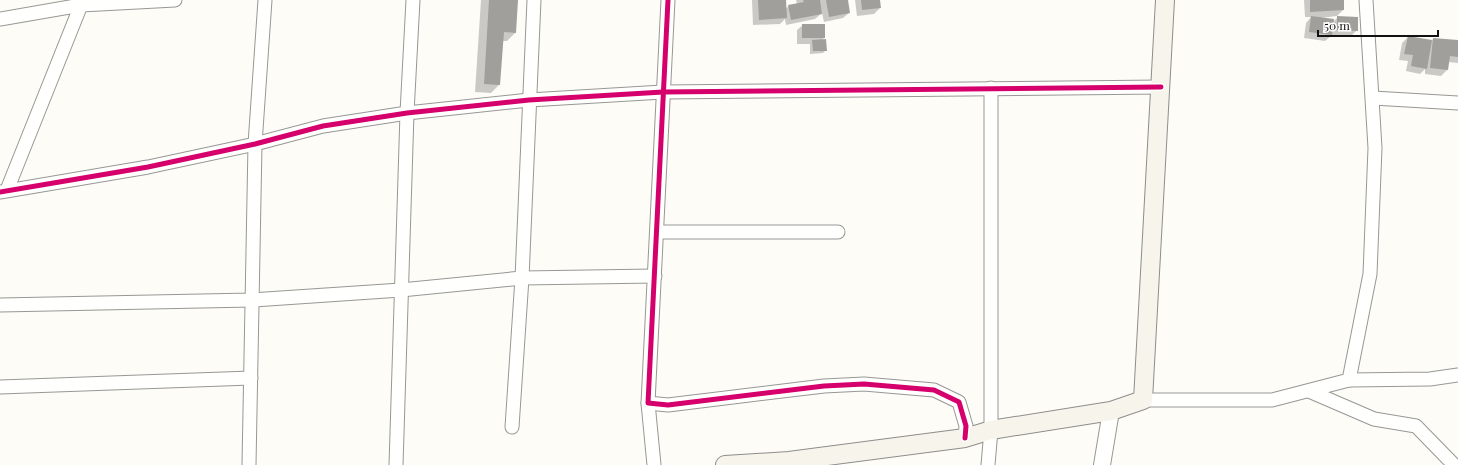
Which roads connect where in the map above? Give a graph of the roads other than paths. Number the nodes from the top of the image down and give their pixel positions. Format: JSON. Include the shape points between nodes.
{"nodes":[{"id":1,"x":176,"y":0,"type":"edge"},
{"id":2,"x":264,"y":0,"type":"edge"},
{"id":3,"x":413,"y":0,"type":"edge"},
{"id":4,"x":534,"y":0,"type":"edge"},
{"id":5,"x":668,"y":0,"type":"edge"},
{"id":6,"x":1165,"y":0,"type":"edge"},
{"id":7,"x":1366,"y":0,"type":"edge"},
{"id":8,"x":82,"y":3,"type":"edge"},
{"id":9,"x":0,"y":19,"type":"edge"},
{"id":10,"x":1161,"y":87,"type":"junction"},
{"id":11,"x":991,"y":88,"type":"junction"},
{"id":12,"x":663,"y":92,"type":"junction"},
{"id":13,"x":1373,"y":98,"type":"junction"},
{"id":14,"x":530,"y":100,"type":"junction"},
{"id":15,"x":1458,"y":103,"type":"edge"},
{"id":16,"x":407,"y":113,"type":"junction"},
{"id":17,"x":255,"y":144,"type":"junction"},
{"id":18,"x":4,"y":191,"type":"edge"},
{"id":19,"x":657,"y":232,"type":"junction"},
{"id":20,"x":838,"y":232,"type":"dead end"},
{"id":21,"x":655,"y":276,"type":"junction"},
{"id":22,"x":522,"y":278,"type":"junction"},
{"id":23,"x":401,"y":290,"type":"junction"},
{"id":24,"x":252,"y":300,"type":"junction"},
{"id":25,"x":0,"y":305,"type":"edge"},
{"id":26,"x":1458,"y":375,"type":"edge"},
{"id":27,"x":250,"y":378,"type":"junction"},
{"id":28,"x":1349,"y":380,"type":"junction"},
{"id":29,"x":0,"y":387,"type":"edge"},
{"id":30,"x":1309,"y":391,"type":"junction"},
{"id":31,"x":1143,"y":400,"type":"junction"},
{"id":32,"x":648,"y":403,"type":"junction"},
{"id":33,"x":1111,"y":411,"type":"junction"},
{"id":34,"x":512,"y":427,"type":"dead end"},
{"id":35,"x":991,"y":430,"type":"junction"},
{"id":36,"x":966,"y":438,"type":"junction"},
{"id":37,"x":789,"y":463,"type":"edge"},
{"id":38,"x":249,"y":465,"type":"edge"},
{"id":39,"x":396,"y":465,"type":"edge"},
{"id":40,"x":654,"y":465,"type":"edge"},
{"id":41,"x":725,"y":465,"type":"edge"},
{"id":42,"x":988,"y":465,"type":"edge"},
{"id":43,"x":1102,"y":465,"type":"edge"},
{"id":44,"x":1454,"y":465,"type":"edge"}],
"edges":[{"from":1,"to":8,"type":"street"},
{"from":2,"to":17,"type":"street"},
{"from":3,"to":16,"type":"street"},
{"from":4,"to":14,"type":"street"},
{"from":5,"to":12,"type":"street"},
{"from":6,"to":10,"type":"main road"},
{"from":7,"to":13,"type":"street"},
{"from":8,"to":9,"type":"street"},
{"from":8,"to":18,"type":"street"},
{"from":10,"to":11,"type":"street"},
{"from":10,"to":31,"type":"main road"},
{"from":11,"to":12,"type":"street"},
{"from":11,"to":35,"type":"street"},
{"from":12,"to":14,"type":"street"},
{"from":12,"to":19,"type":"street"},
{"from":13,"to":15,"type":"street"},
{"from":13,"to":28,"type":"street","via":[[1375,148],[1370,274]]},
{"from":14,"to":16,"type":"street"},
{"from":14,"to":22,"type":"street"},
{"from":16,"to":17,"type":"street","via":[[323,126]]},
{"from":16,"to":23,"type":"street"},
{"from":17,"to":18,"type":"street","via":[[148,167]]},
{"from":17,"to":24,"type":"street"},
{"from":19,"to":20,"type":"street"},
{"from":19,"to":21,"type":"street"},
{"from":21,"to":22,"type":"street"},
{"from":21,"to":32,"type":"street"},
{"from":22,"to":23,"type":"street"},
{"from":22,"to":34,"type":"street"},
{"from":23,"to":24,"type":"street"},
{"from":23,"to":39,"type":"street"},
{"from":24,"to":25,"type":"street"},
{"from":24,"to":27,"type":"street"},
{"from":26,"to":28,"type":"street","via":[[1430,379]]},
{"from":27,"to":29,"type":"street"},
{"from":27,"to":38,"type":"street"},
{"from":28,"to":30,"type":"street"},
{"from":30,"to":31,"type":"street","via":[[1272,400]]},
{"from":30,"to":44,"type":"street","via":[[1374,419],[1416,426]]},
{"from":31,"to":33,"type":"main road"},
{"from":32,"to":36,"type":"street","via":[[668,405],[824,386],[864,384],[934,390],[959,402],[966,426]]},
{"from":32,"to":40,"type":"street"},
{"from":33,"to":35,"type":"main road"},
{"from":33,"to":43,"type":"street"},
{"from":35,"to":36,"type":"main road"},
{"from":35,"to":42,"type":"street"},
{"from":36,"to":37,"type":"main road"},
{"from":37,"to":41,"type":"main road"}]}
